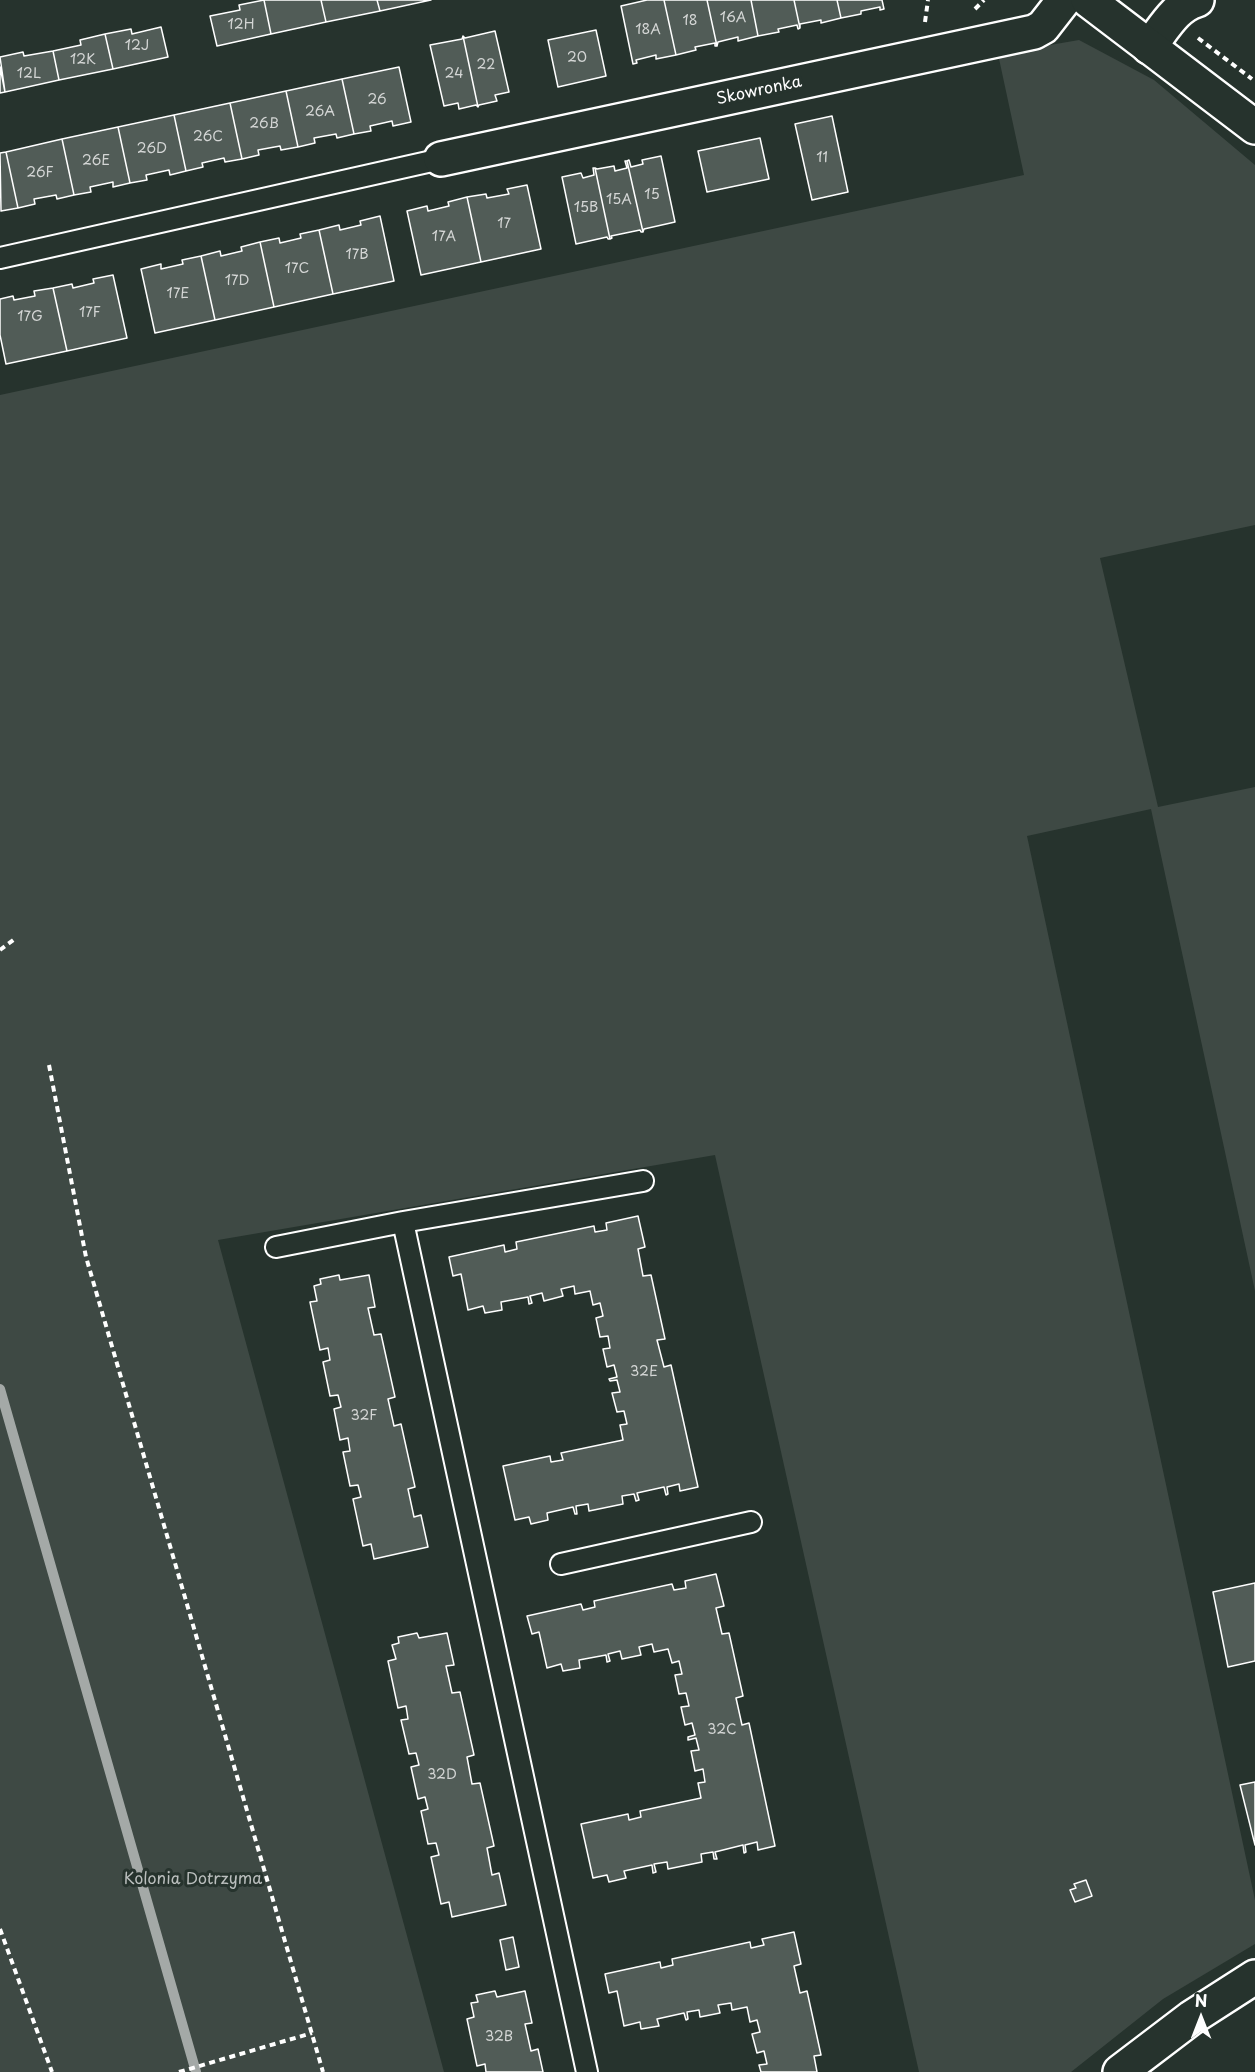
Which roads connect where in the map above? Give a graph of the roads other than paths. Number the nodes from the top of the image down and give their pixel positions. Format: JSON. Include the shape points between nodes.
{"nodes":[{"id":1,"x":1064,"y":0,"type":"edge"},
{"id":2,"x":1088,"y":0,"type":"edge"},
{"id":3,"x":1197,"y":0,"type":"edge"},
{"id":4,"x":1149,"y":47,"type":"junction"},
{"id":5,"x":1255,"y":127,"type":"edge"},
{"id":6,"x":441,"y":159,"type":"joint"},
{"id":7,"x":0,"y":258,"type":"edge"},
{"id":8,"x":643,"y":1181,"type":"dead end"},
{"id":9,"x":403,"y":1222,"type":"junction"},
{"id":10,"x":276,"y":1247,"type":"dead end"},
{"id":11,"x":752,"y":1522,"type":"dead end"},
{"id":12,"x":561,"y":1564,"type":"dead end"},
{"id":13,"x":1255,"y":1977,"type":"edge"},
{"id":14,"x":587,"y":2072,"type":"edge"},
{"id":15,"x":1119,"y":2072,"type":"edge"}],
"edges":[{"from":1,"to":6,"type":"street","name":"Skowronka","via":[[1043,27],[1034,32]]},
{"from":2,"to":4,"type":"street"},
{"from":3,"to":4,"type":"street","via":[[1180,8]]},
{"from":4,"to":5,"type":"street"},
{"from":6,"to":7,"type":"lane"},
{"from":8,"to":9,"type":"lane"},
{"from":9,"to":10,"type":"lane"},
{"from":9,"to":14,"type":"lane"},
{"from":11,"to":12,"type":"lane"},
{"from":13,"to":15,"type":"street","via":[[1191,2018]]}]}
